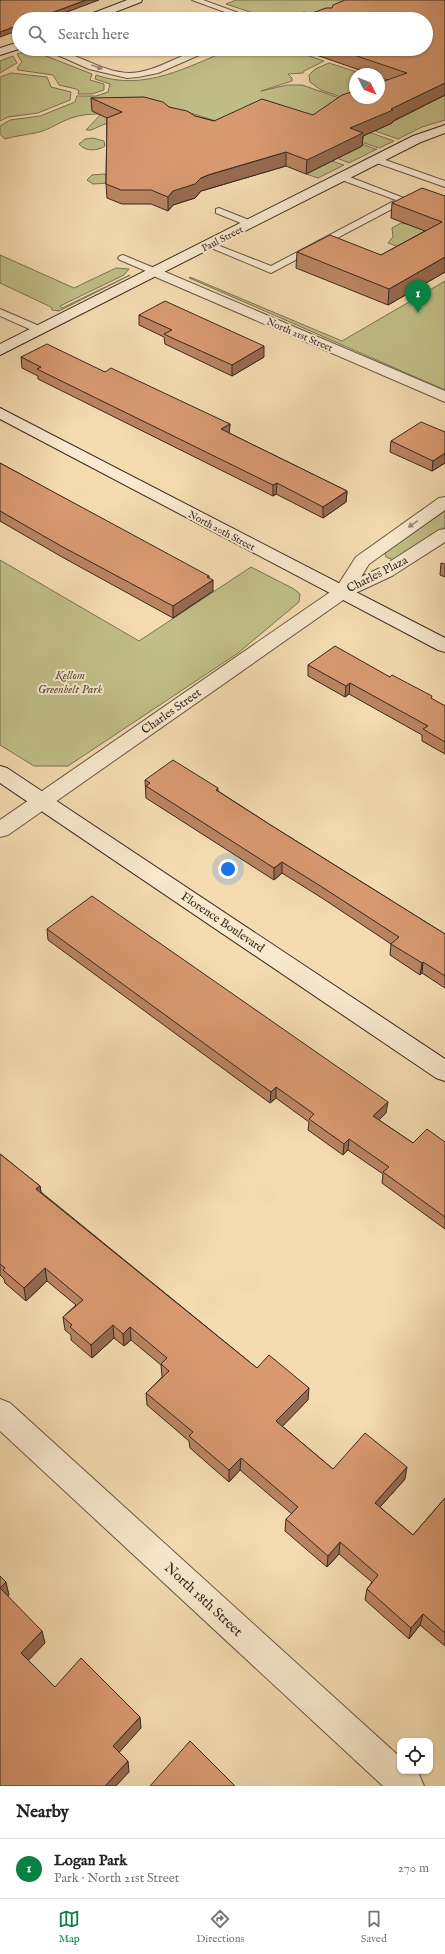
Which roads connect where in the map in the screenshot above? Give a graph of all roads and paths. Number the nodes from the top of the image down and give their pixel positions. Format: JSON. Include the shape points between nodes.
{"nodes":[{"id":1,"x":137,"y":0,"type":"edge"},
{"id":2,"x":196,"y":0,"type":"edge"},
{"id":3,"x":105,"y":12,"type":"edge"},
{"id":4,"x":231,"y":12,"type":"edge"},
{"id":5,"x":12,"y":48,"type":"edge"},
{"id":6,"x":0,"y":52,"type":"edge"},
{"id":7,"x":67,"y":56,"type":"edge"},
{"id":8,"x":191,"y":56,"type":"edge"},
{"id":9,"x":445,"y":128,"type":"edge"},
{"id":10,"x":377,"y":160,"type":"junction"},
{"id":11,"x":342,"y":177,"type":"junction"},
{"id":12,"x":445,"y":184,"type":"edge"},
{"id":13,"x":219,"y":211,"type":"dead end"},
{"id":14,"x":251,"y":224,"type":"junction"},
{"id":15,"x":208,"y":245,"type":"junction"},
{"id":16,"x":123,"y":258,"type":"dead end"},
{"id":17,"x":156,"y":272,"type":"junction"},
{"id":18,"x":0,"y":312,"type":"edge"},
{"id":19,"x":40,"y":330,"type":"junction"},
{"id":20,"x":0,"y":350,"type":"edge"},
{"id":21,"x":445,"y":397,"type":"edge"},
{"id":22,"x":0,"y":413,"type":"edge"},
{"id":23,"x":445,"y":502,"type":"edge"},
{"id":24,"x":445,"y":534,"type":"edge"},
{"id":25,"x":343,"y":592,"type":"junction"},
{"id":26,"x":445,"y":646,"type":"edge"},
{"id":27,"x":0,"y":773,"type":"edge"},
{"id":28,"x":42,"y":801,"type":"junction"},
{"id":29,"x":0,"y":830,"type":"edge"},
{"id":30,"x":445,"y":1071,"type":"edge"},
{"id":31,"x":0,"y":1412,"type":"edge"},
{"id":32,"x":408,"y":1786,"type":"edge"}],
"edges":[{"from":1,"to":3,"type":"street"},
{"from":2,"to":4,"type":"lane"},
{"from":5,"to":6,"type":"street"},
{"from":7,"to":8,"type":"lane","one_way":true,"via":[[126,75],[148,73]]},
{"from":9,"to":10,"type":"street","name":"Paul Street"},
{"from":10,"to":11,"type":"street","name":"Paul Street"},
{"from":10,"to":12,"type":"lane"},
{"from":11,"to":14,"type":"street","name":"Paul Street"},
{"from":11,"to":15,"type":"lane","via":[[404,200],[272,270]]},
{"from":13,"to":14,"type":"lane"},
{"from":14,"to":15,"type":"street","name":"Paul Street"},
{"from":15,"to":17,"type":"street","name":"Paul Street"},
{"from":16,"to":17,"type":"lane"},
{"from":17,"to":19,"type":"street","name":"Paul Street"},
{"from":17,"to":21,"type":"street","name":"North 21st Street"},
{"from":18,"to":19,"type":"lane"},
{"from":19,"to":20,"type":"street","name":"Paul Street"},
{"from":22,"to":25,"type":"street","name":"North 20th Street"},
{"from":23,"to":25,"type":"street","name":"Charles Plaza","one_way":true,"via":[[362,561]]},
{"from":24,"to":25,"type":"street","name":"Charles Plaza","via":[[386,572]]},
{"from":25,"to":26,"type":"street","name":"North 20th Street"},
{"from":25,"to":28,"type":"street","name":"Charles Street"},
{"from":27,"to":28,"type":"street","name":"Florence Boulevard"},
{"from":28,"to":29,"type":"street","name":"Charles Street"},
{"from":28,"to":30,"type":"street","name":"Florence Boulevard"},
{"from":31,"to":32,"type":"street","name":"North 18th Street"}]}
